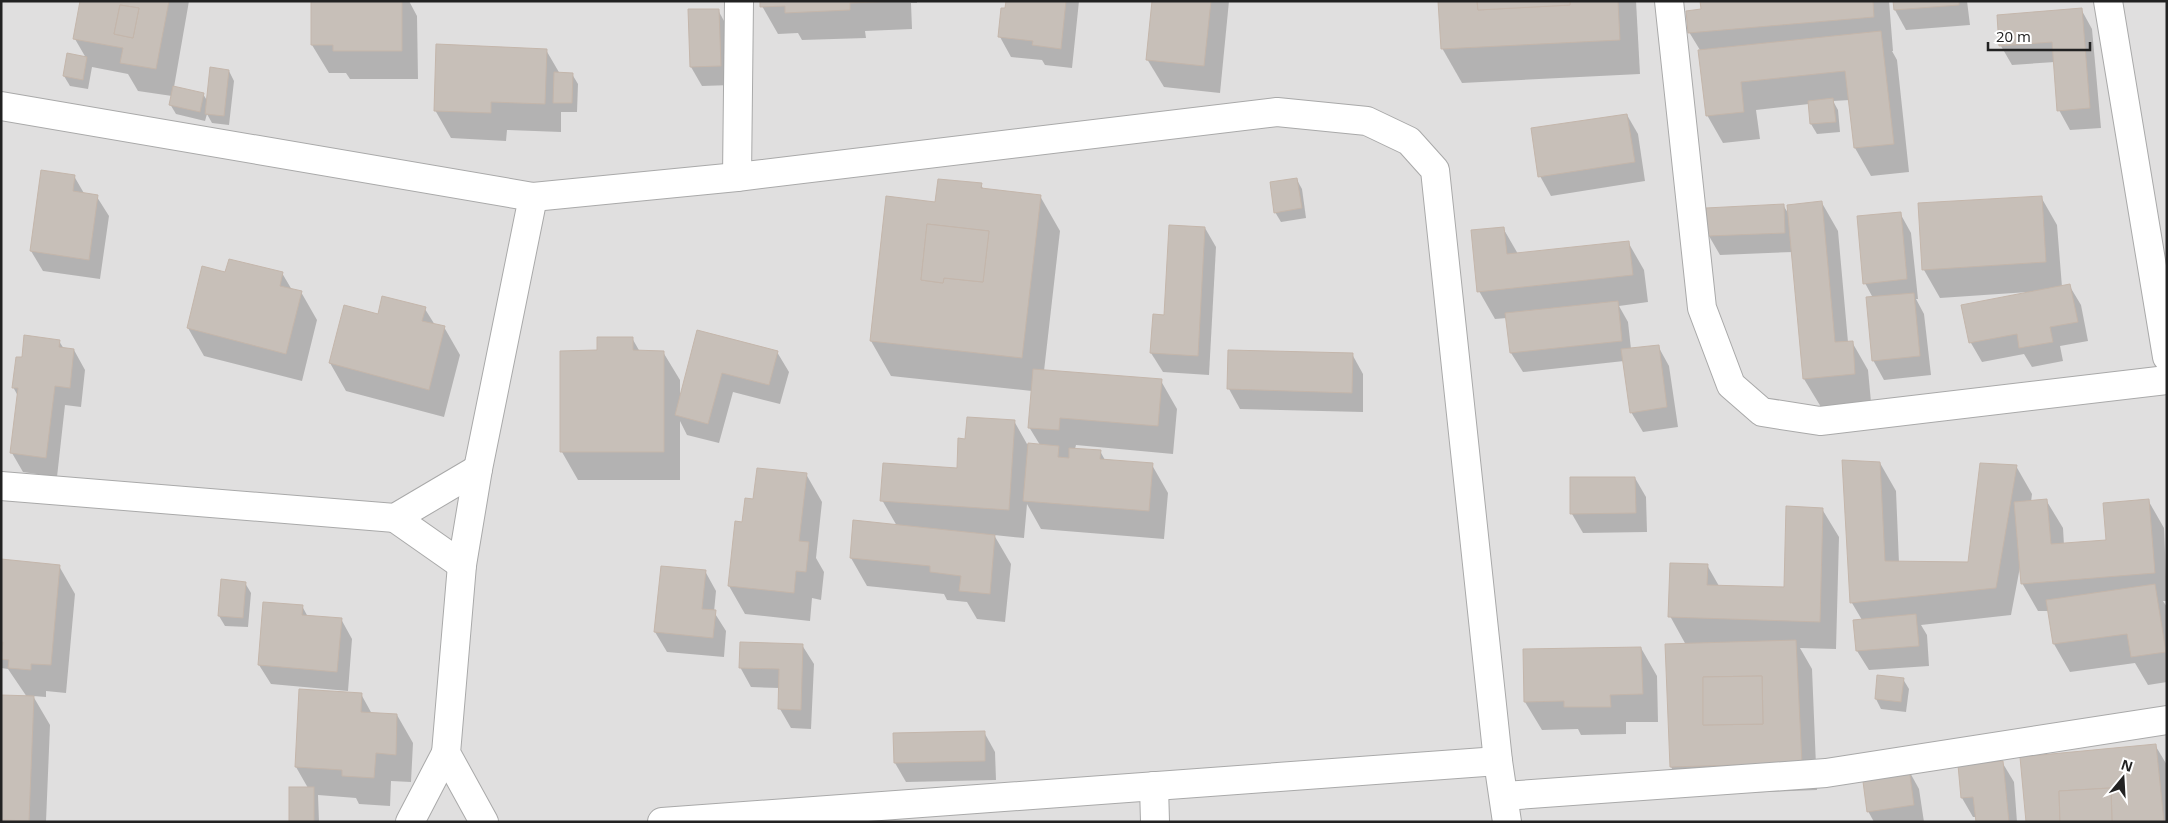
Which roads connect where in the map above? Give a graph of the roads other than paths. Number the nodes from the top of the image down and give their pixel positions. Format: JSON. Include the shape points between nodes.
{"nodes":[{"id":1,"x":739,"y":1,"type":"edge"},
{"id":2,"x":1669,"y":1,"type":"edge"},
{"id":3,"x":2108,"y":1,"type":"edge"},
{"id":4,"x":1,"y":106,"type":"edge"},
{"id":5,"x":737,"y":177,"type":"junction"},
{"id":6,"x":533,"y":197,"type":"junction"},
{"id":7,"x":2167,"y":357,"type":"edge"},
{"id":8,"x":2167,"y":380,"type":"edge"},
{"id":9,"x":478,"y":469,"type":"junction"},
{"id":10,"x":1,"y":486,"type":"edge"},
{"id":11,"x":394,"y":518,"type":"junction"},
{"id":12,"x":462,"y":565,"type":"junction"},
{"id":13,"x":2167,"y":720,"type":"edge"},
{"id":14,"x":446,"y":753,"type":"junction"},
{"id":15,"x":1498,"y":761,"type":"junction"},
{"id":16,"x":1154,"y":786,"type":"junction"},
{"id":17,"x":1505,"y":809,"type":"edge"},
{"id":18,"x":410,"y":822,"type":"edge"},
{"id":19,"x":484,"y":822,"type":"edge"},
{"id":20,"x":662,"y":822,"type":"edge"},
{"id":21,"x":1155,"y":822,"type":"edge"}],
"edges":[{"from":1,"to":5,"type":"street"},
{"from":2,"to":8,"type":"street","via":[[1702,308],[1731,385],[1762,412],[1820,422]]},
{"from":3,"to":7,"type":"street"},
{"from":4,"to":6,"type":"street"},
{"from":5,"to":6,"type":"street"},
{"from":5,"to":15,"type":"street","via":[[1277,112],[1367,121],[1409,141],[1435,170]]},
{"from":6,"to":9,"type":"street"},
{"from":9,"to":11,"type":"street"},
{"from":9,"to":12,"type":"street"},
{"from":10,"to":11,"type":"street"},
{"from":11,"to":12,"type":"street"},
{"from":12,"to":14,"type":"street"},
{"from":13,"to":17,"type":"street","via":[[1826,772]]},
{"from":14,"to":18,"type":"street"},
{"from":14,"to":19,"type":"street"},
{"from":15,"to":16,"type":"street"},
{"from":15,"to":17,"type":"street"},
{"from":16,"to":20,"type":"street"},
{"from":16,"to":21,"type":"street"}]}
